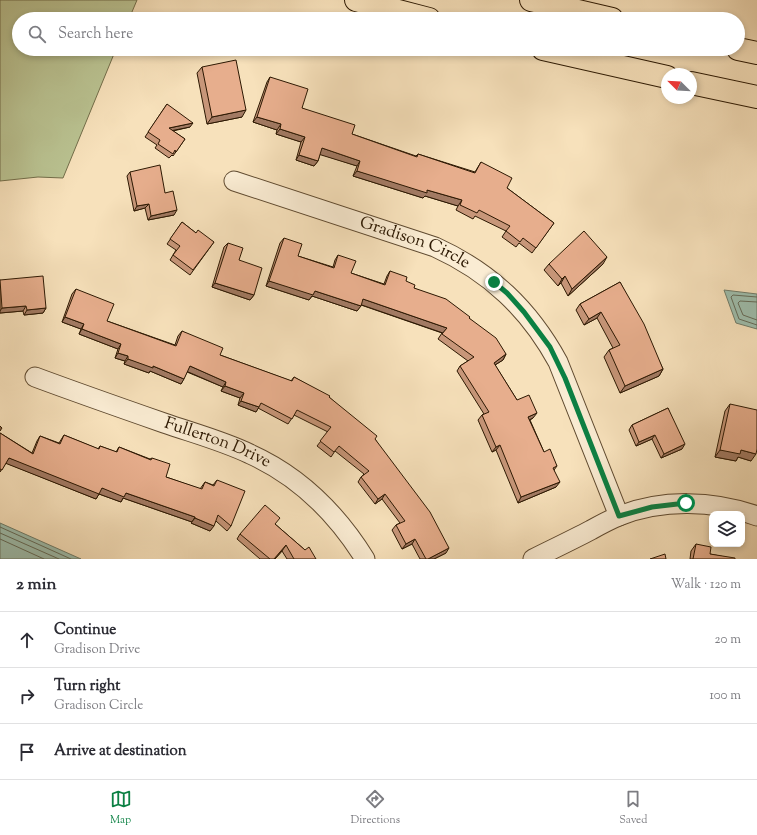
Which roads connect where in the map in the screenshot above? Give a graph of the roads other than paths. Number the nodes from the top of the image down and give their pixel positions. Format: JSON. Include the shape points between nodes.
{"nodes":[{"id":1,"x":356,"y":0,"type":"edge"},
{"id":2,"x":531,"y":0,"type":"edge"},
{"id":3,"x":402,"y":12,"type":"edge"},
{"id":4,"x":582,"y":12,"type":"edge"},
{"id":5,"x":745,"y":50,"type":"edge"},
{"id":6,"x":757,"y":53,"type":"edge"},
{"id":7,"x":573,"y":56,"type":"edge"},
{"id":8,"x":661,"y":76,"type":"edge"},
{"id":9,"x":697,"y":83,"type":"edge"},
{"id":10,"x":757,"y":97,"type":"edge"},
{"id":11,"x":234,"y":181,"type":"dead end"},
{"id":12,"x":35,"y":378,"type":"dead end"},
{"id":13,"x":619,"y":516,"type":"junction"},
{"id":14,"x":757,"y":516,"type":"edge"},
{"id":15,"x":365,"y":559,"type":"edge"},
{"id":16,"x":533,"y":559,"type":"edge"}],
"edges":[{"from":1,"to":3,"type":"highway"},
{"from":2,"to":4,"type":"highway"},
{"from":5,"to":6,"type":"highway"},
{"from":7,"to":8,"type":"highway"},
{"from":9,"to":10,"type":"highway"},
{"from":11,"to":13,"type":"street","name":"Gradison Circle","via":[[435,247],[476,269],[507,293],[530,319],[558,362]]},
{"from":12,"to":15,"type":"street","name":"Fullerton Drive","via":[[231,446],[265,462],[293,479],[327,508]]},
{"from":13,"to":14,"type":"street","via":[[652,507],[686,503],[728,508]]},
{"from":13,"to":16,"type":"street"}]}
